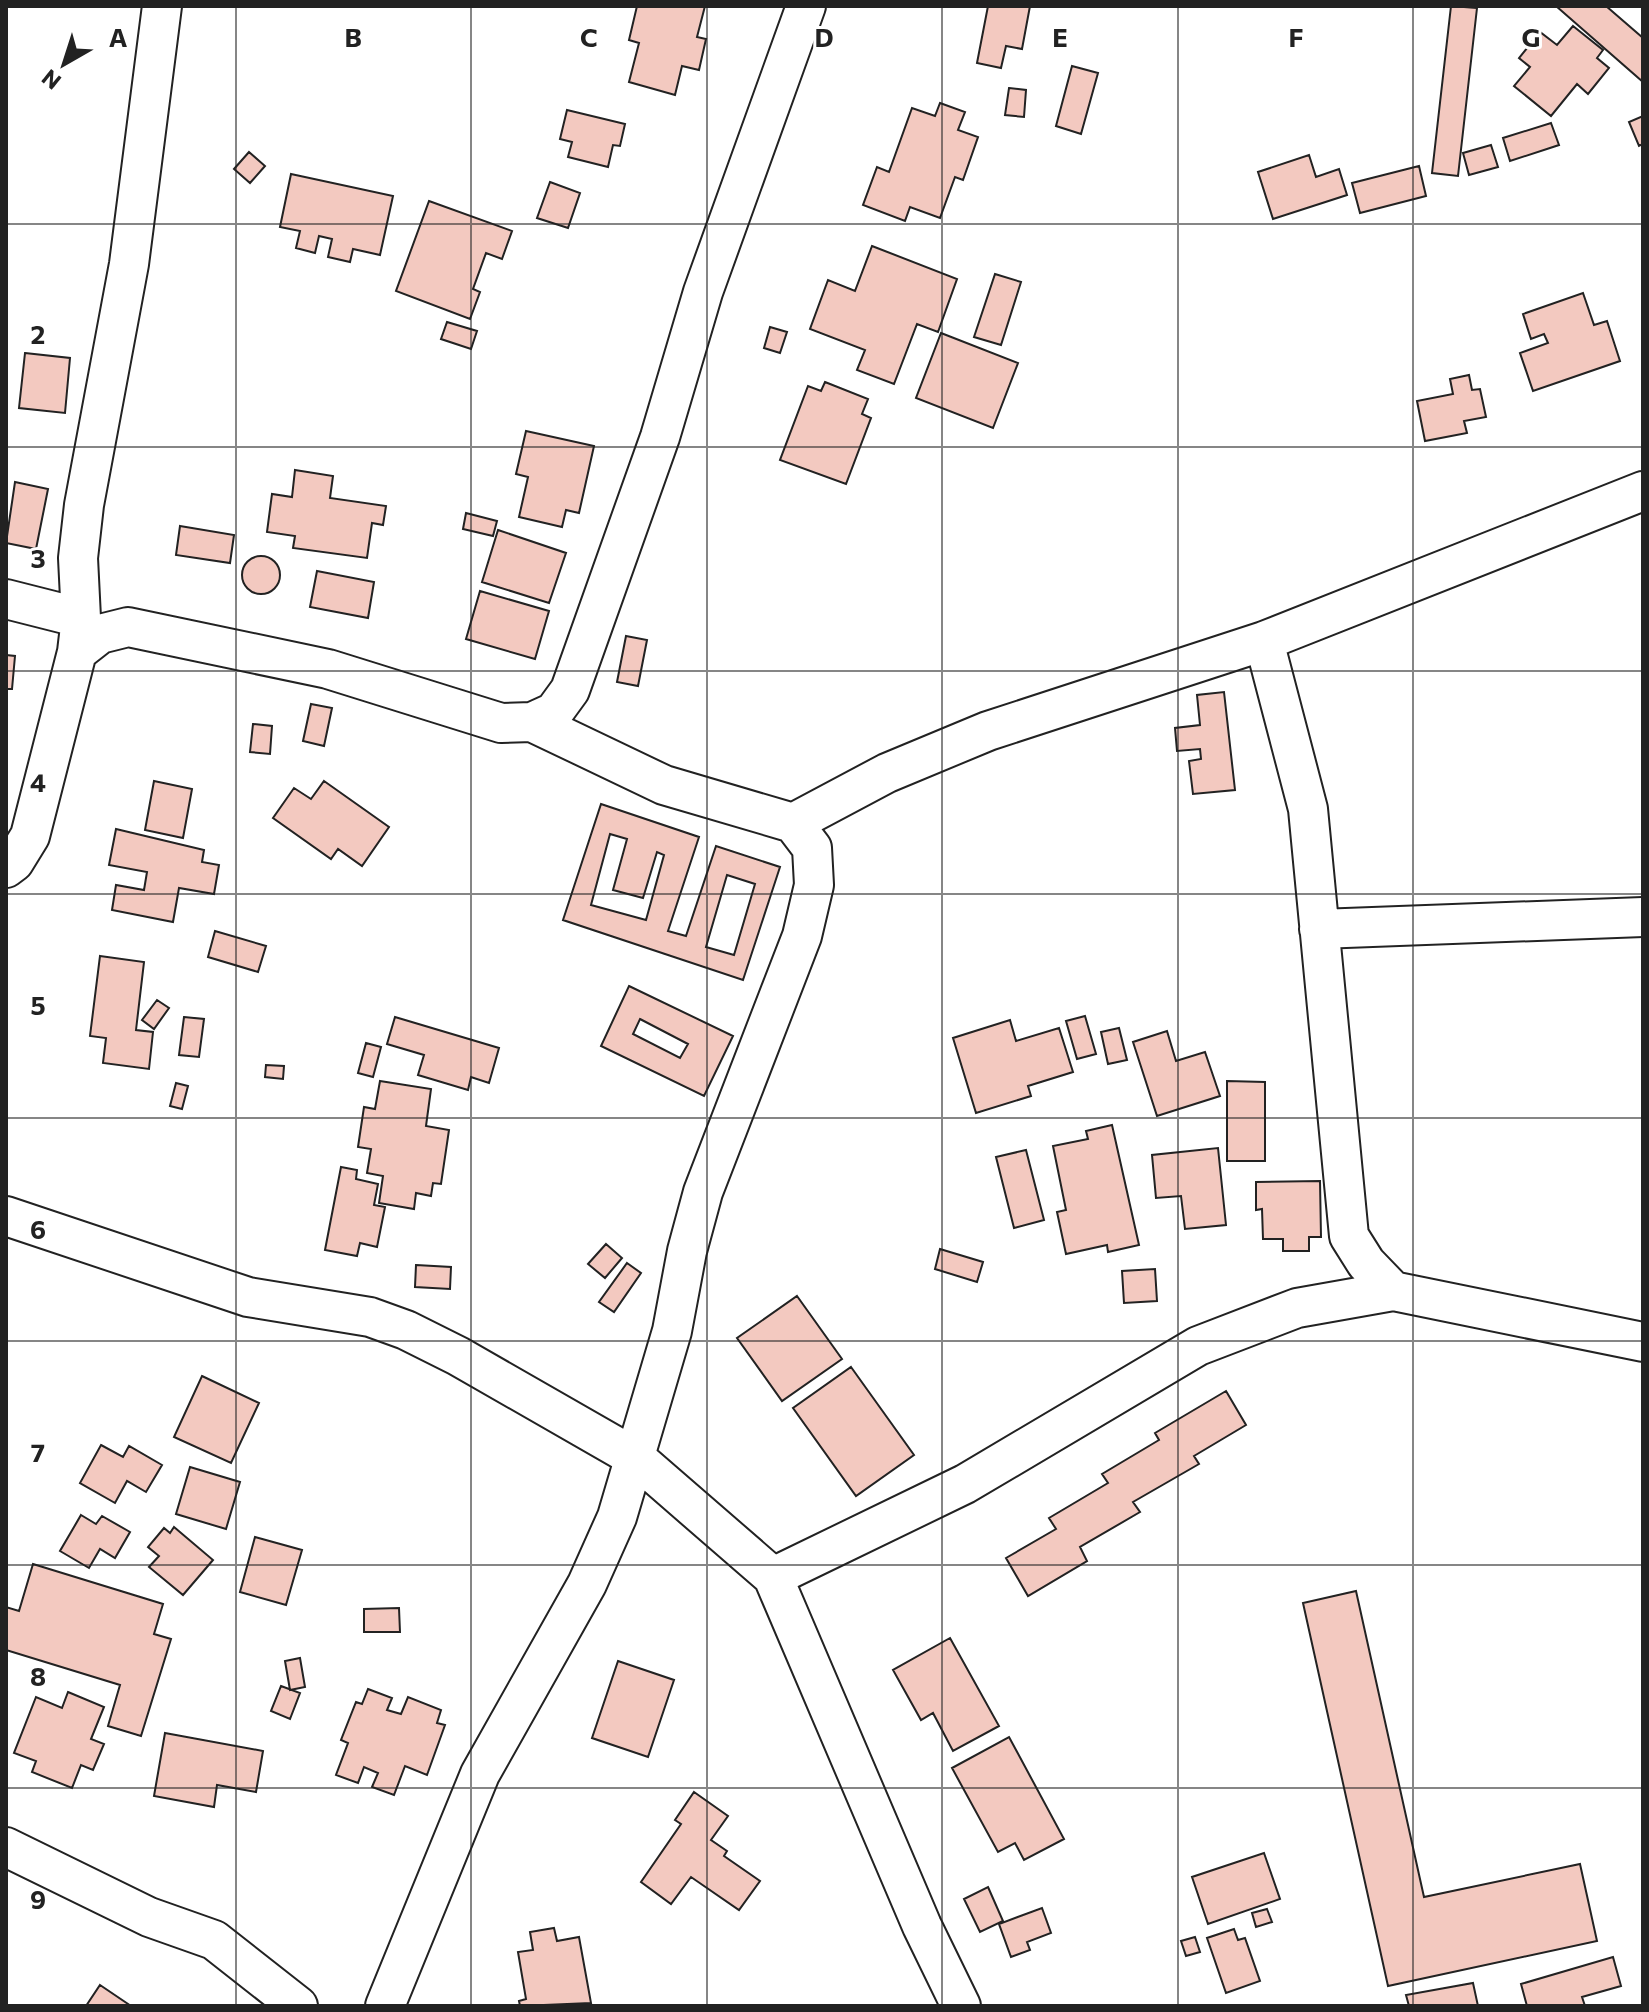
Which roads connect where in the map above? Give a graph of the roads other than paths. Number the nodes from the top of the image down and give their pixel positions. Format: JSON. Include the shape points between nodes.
{"nodes":[{"id":1,"x":162,"y":6,"type":"edge"},
{"id":2,"x":806,"y":6,"type":"edge"},
{"id":3,"x":1643,"y":491,"type":"edge"},
{"id":4,"x":6,"y":599,"type":"edge"},
{"id":5,"x":79,"y":635,"type":"junction"},
{"id":6,"x":1264,"y":641,"type":"junction"},
{"id":7,"x":532,"y":722,"type":"junction"},
{"id":8,"x":793,"y":823,"type":"junction"},
{"id":9,"x":6,"y":868,"type":"edge"},
{"id":10,"x":1643,"y":917,"type":"edge"},
{"id":11,"x":1319,"y":929,"type":"junction"},
{"id":12,"x":6,"y":1216,"type":"edge"},
{"id":13,"x":1353,"y":1243,"type":"junction"},
{"id":14,"x":1393,"y":1291,"type":"junction"},
{"id":15,"x":1317,"y":1305,"type":"junction"},
{"id":16,"x":1643,"y":1342,"type":"edge"},
{"id":17,"x":636,"y":1458,"type":"junction"},
{"id":18,"x":773,"y":1577,"type":"junction"},
{"id":19,"x":6,"y":1847,"type":"edge"},
{"id":20,"x":298,"y":2006,"type":"edge"},
{"id":21,"x":385,"y":2006,"type":"edge"},
{"id":22,"x":961,"y":2006,"type":"edge"}],
"edges":[{"from":1,"to":5,"type":"street","via":[[129,264],[84,505]]},
{"from":2,"to":7,"type":"street","via":[[703,292],[660,437],[570,690],[554,712]]},
{"from":3,"to":6,"type":"street"},
{"from":4,"to":5,"type":"street"},
{"from":5,"to":7,"type":"street","via":[[128,627],[328,669],[501,723]]},
{"from":5,"to":9,"type":"street","via":[[30,836]]},
{"from":6,"to":8,"type":"street","via":[[988,731],[887,773]]},
{"from":6,"to":11,"type":"street","via":[[1308,809]]},
{"from":7,"to":8,"type":"street","via":[[664,785]]},
{"from":8,"to":17,"type":"street","via":[[812,848],[814,885],[805,923],[703,1192]]},
{"from":10,"to":11,"type":"street"},
{"from":11,"to":13,"type":"street"},
{"from":12,"to":17,"type":"street","via":[[248,1297],[370,1317],[406,1330]]},
{"from":13,"to":14,"type":"street"},
{"from":13,"to":15,"type":"street"},
{"from":14,"to":15,"type":"street"},
{"from":14,"to":16,"type":"street"},
{"from":15,"to":18,"type":"street","via":[[1198,1346],[965,1484]]},
{"from":17,"to":18,"type":"street"},
{"from":17,"to":21,"type":"street","via":[[587,1584],[480,1774]]},
{"from":18,"to":22,"type":"street"},
{"from":19,"to":20,"type":"street","via":[[149,1917],[214,1940]]}]}
